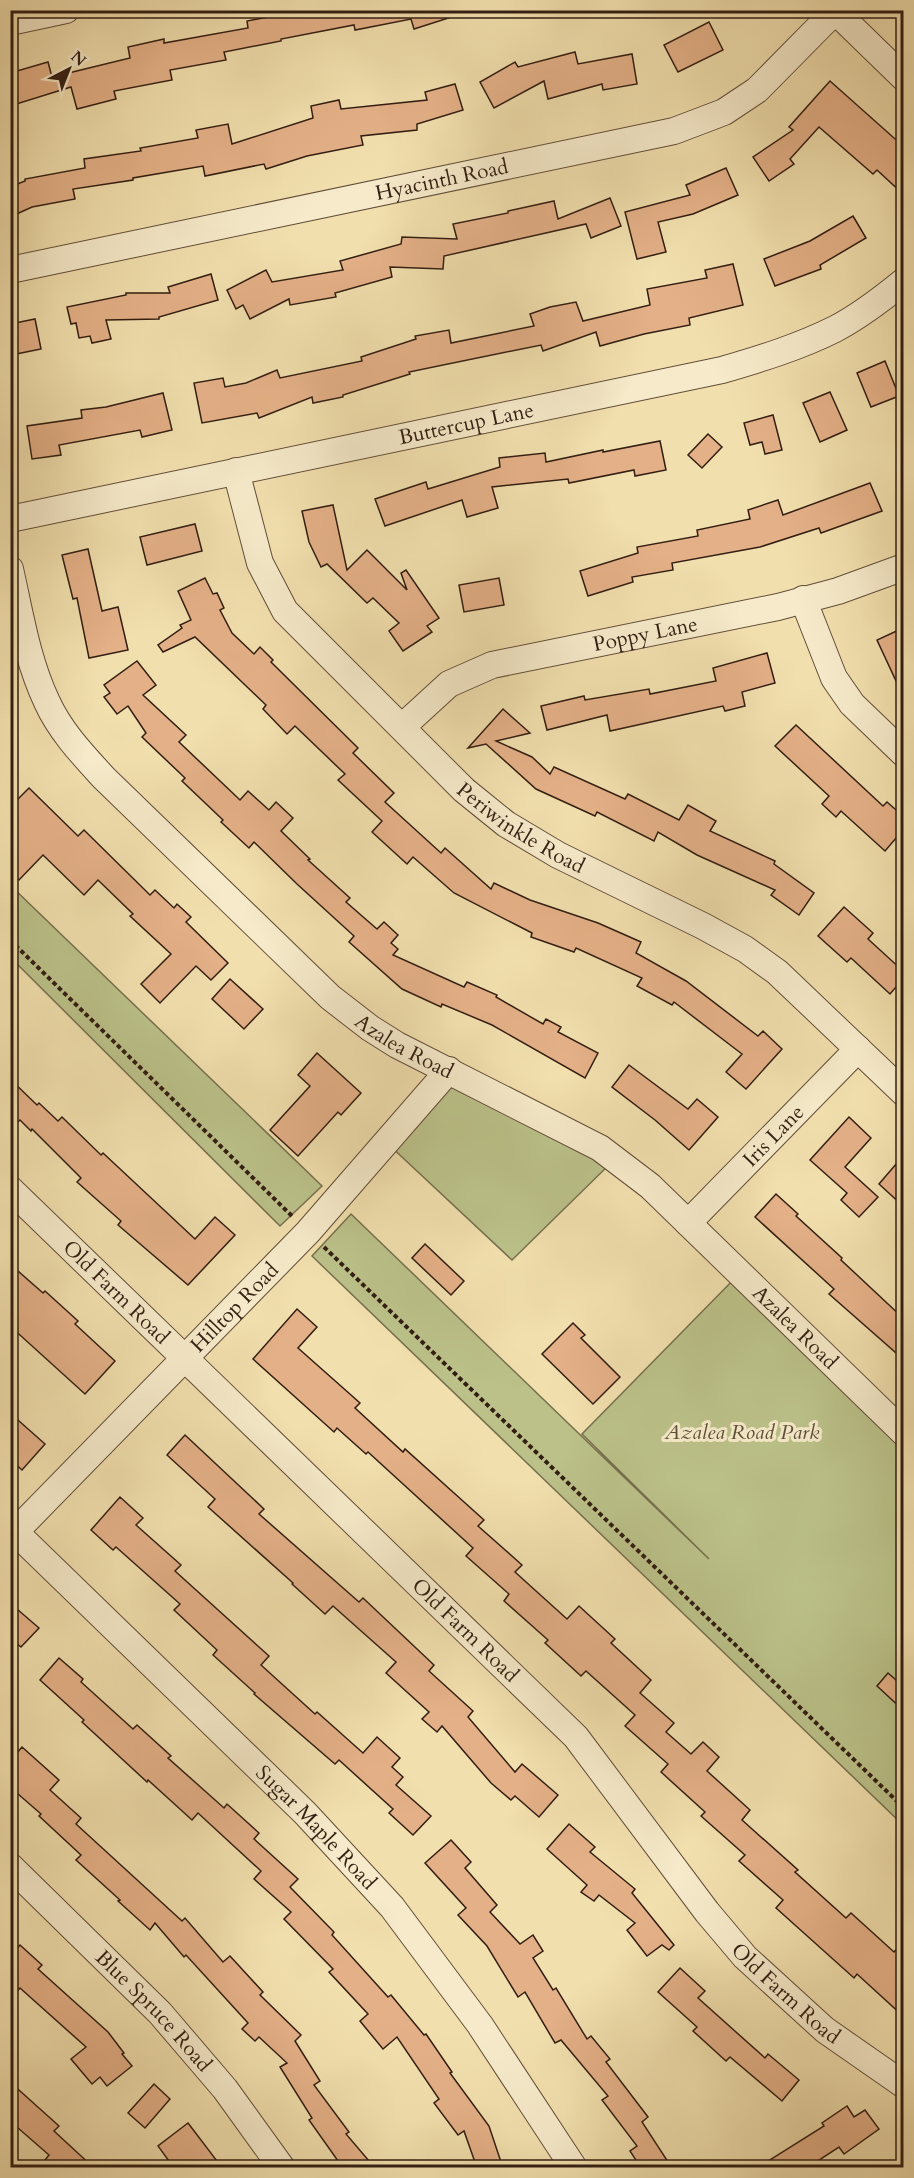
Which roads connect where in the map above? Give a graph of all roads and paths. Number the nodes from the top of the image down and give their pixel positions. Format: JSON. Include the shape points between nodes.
{"nodes":[{"id":1,"x":66,"y":10,"type":"edge"},
{"id":2,"x":835,"y":11,"type":"edge"},
{"id":3,"x":10,"y":22,"type":"edge"},
{"id":4,"x":903,"y":78,"type":"edge"},
{"id":5,"x":10,"y":270,"type":"edge"},
{"id":6,"x":903,"y":281,"type":"edge"},
{"id":7,"x":236,"y":471,"type":"junction"},
{"id":8,"x":10,"y":519,"type":"edge"},
{"id":9,"x":903,"y":567,"type":"edge"},
{"id":10,"x":10,"y":569,"type":"edge"},
{"id":11,"x":803,"y":599,"type":"junction"},
{"id":12,"x":402,"y":726,"type":"junction"},
{"id":13,"x":903,"y":754,"type":"edge"},
{"id":14,"x":10,"y":940,"type":"edge"},
{"id":15,"x":858,"y":1048,"type":"junction"},
{"id":16,"x":449,"y":1070,"type":"junction"},
{"id":17,"x":903,"y":1093,"type":"edge"},
{"id":18,"x":10,"y":1189,"type":"edge"},
{"id":19,"x":688,"y":1223,"type":"junction"},
{"id":20,"x":308,"y":1232,"type":"junction"},
{"id":21,"x":184,"y":1358,"type":"junction"},
{"id":22,"x":903,"y":1432,"type":"edge"},
{"id":23,"x":12,"y":1532,"type":"edge"},
{"id":24,"x":903,"y":1808,"type":"edge"},
{"id":25,"x":13,"y":1874,"type":"edge"},
{"id":26,"x":903,"y":2085,"type":"edge"},
{"id":27,"x":282,"y":2168,"type":"edge"},
{"id":28,"x":574,"y":2168,"type":"edge"}],
"edges":[{"from":1,"to":3,"type":"street"},
{"from":2,"to":4,"type":"street"},
{"from":2,"to":5,"type":"street","name":"Hyacinth Road","via":[[757,90],[724,112],[674,131]]},
{"from":6,"to":7,"type":"street","name":"Buttercup Lane","via":[[835,329],[722,370]]},
{"from":7,"to":8,"type":"street","name":"Buttercup Lane"},
{"from":7,"to":12,"type":"street","name":"Periwinkle Road","via":[[260,563],[285,611]]},
{"from":9,"to":11,"type":"street","name":"Poppy Lane","via":[[838,591]]},
{"from":10,"to":16,"type":"street","name":"Azalea Road","via":[[30,659],[47,703],[73,744],[330,997],[370,1029]]},
{"from":11,"to":12,"type":"street","name":"Poppy Lane","via":[[492,665],[449,684]]},
{"from":11,"to":13,"type":"street","via":[[834,678],[852,704]]},
{"from":12,"to":15,"type":"street","name":"Periwinkle Road","via":[[464,790],[506,824],[558,855],[745,949],[777,972]]},
{"from":14,"to":20,"type":"path"},
{"from":15,"to":17,"type":"street","name":"Periwinkle Road"},
{"from":15,"to":19,"type":"street","name":"Iris Lane"},
{"from":16,"to":19,"type":"street","name":"Azalea Road","via":[[597,1146],[650,1186]]},
{"from":16,"to":20,"type":"street","name":"Hilltop Road"},
{"from":18,"to":21,"type":"street","name":"Old Farm Road"},
{"from":19,"to":22,"type":"street","name":"Azalea Road"},
{"from":20,"to":21,"type":"street","name":"Hilltop Road"},
{"from":20,"to":24,"type":"path"},
{"from":21,"to":23,"type":"street","name":"Hilltop Road"},
{"from":21,"to":26,"type":"street","name":"Old Farm Road","via":[[576,1737],[745,1957],[825,2030]]},
{"from":23,"to":28,"type":"street","name":"Sugar Maple Road","via":[[305,1813],[392,1907],[480,2025]]},
{"from":25,"to":27,"type":"street","name":"Blue Spruce Road","via":[[160,2013],[225,2089]]}]}
